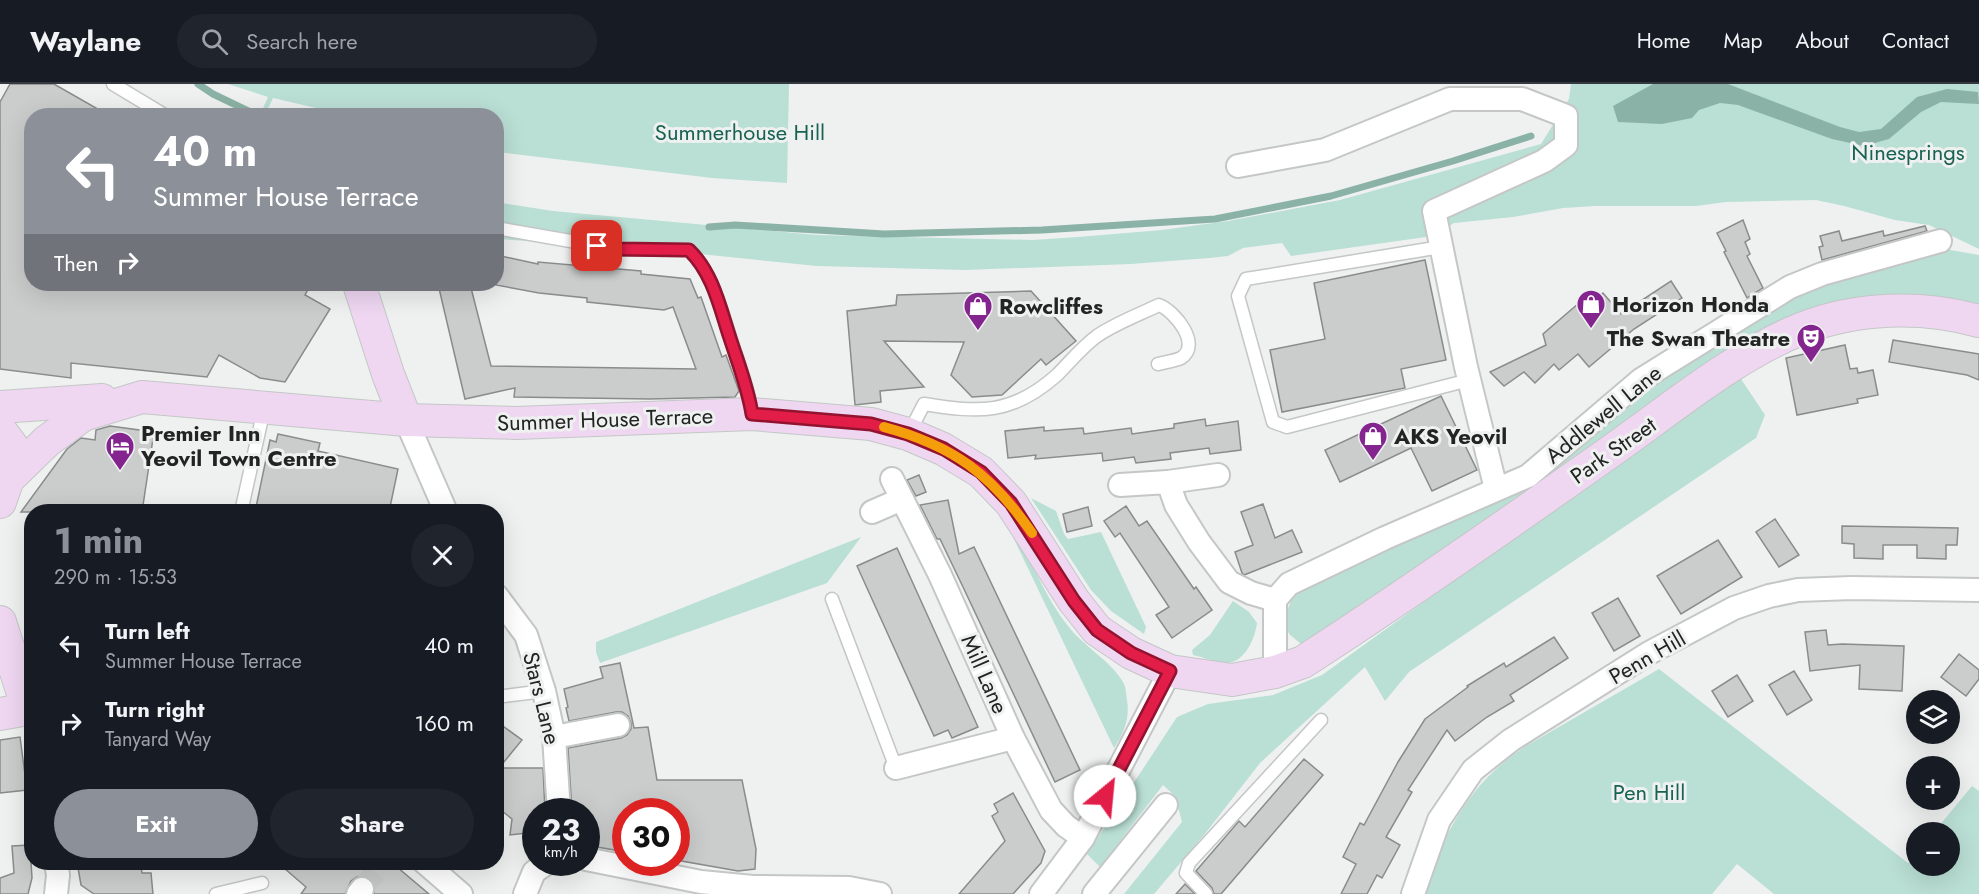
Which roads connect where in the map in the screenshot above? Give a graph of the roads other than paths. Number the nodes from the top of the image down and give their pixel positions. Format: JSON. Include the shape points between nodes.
{"nodes":[{"id":1,"x":113,"y":84,"type":"edge"},
{"id":2,"x":153,"y":108,"type":"edge"},
{"id":3,"x":1238,"y":166,"type":"dead end"},
{"id":4,"x":504,"y":229,"type":"edge"},
{"id":5,"x":1940,"y":241,"type":"dead end"},
{"id":6,"x":1441,"y":247,"type":"junction"},
{"id":7,"x":361,"y":291,"type":"edge"},
{"id":8,"x":1979,"y":321,"type":"edge"},
{"id":9,"x":1158,"y":364,"type":"dead end"},
{"id":10,"x":1469,"y":380,"type":"junction"},
{"id":11,"x":142,"y":398,"type":"junction"},
{"id":12,"x":0,"y":407,"type":"edge"},
{"id":13,"x":265,"y":408,"type":"junction"},
{"id":14,"x":752,"y":414,"type":"junction"},
{"id":15,"x":406,"y":420,"type":"junction"},
{"id":16,"x":0,"y":430,"type":"edge"},
{"id":17,"x":908,"y":434,"type":"junction"},
{"id":18,"x":1218,"y":475,"type":"dead end"},
{"id":19,"x":892,"y":479,"type":"dead end"},
{"id":20,"x":1168,"y":482,"type":"junction"},
{"id":21,"x":1120,"y":485,"type":"dead end"},
{"id":22,"x":1496,"y":489,"type":"junction"},
{"id":23,"x":4,"y":491,"type":"edge"},
{"id":24,"x":902,"y":499,"type":"junction"},
{"id":25,"x":243,"y":504,"type":"edge"},
{"id":26,"x":443,"y":504,"type":"edge"},
{"id":27,"x":872,"y":512,"type":"dead end"},
{"id":28,"x":1979,"y":590,"type":"edge"},
{"id":29,"x":832,"y":599,"type":"dead end"},
{"id":30,"x":1275,"y":600,"type":"junction"},
{"id":31,"x":504,"y":606,"type":"edge"},
{"id":32,"x":0,"y":622,"type":"edge"},
{"id":33,"x":1170,"y":671,"type":"junction"},
{"id":34,"x":1275,"y":672,"type":"junction"},
{"id":35,"x":544,"y":691,"type":"junction"},
{"id":36,"x":504,"y":696,"type":"edge"},
{"id":37,"x":23,"y":715,"type":"edge"},
{"id":38,"x":1321,"y":720,"type":"dead end"},
{"id":39,"x":618,"y":725,"type":"dead end"},
{"id":40,"x":554,"y":737,"type":"junction"},
{"id":41,"x":1013,"y":738,"type":"junction"},
{"id":42,"x":896,"y":768,"type":"joint"},
{"id":43,"x":558,"y":798,"type":"edge"},
{"id":44,"x":1166,"y":805,"type":"dead end"},
{"id":45,"x":1083,"y":838,"type":"junction"},
{"id":46,"x":600,"y":862,"type":"edge"},
{"id":47,"x":57,"y":870,"type":"edge"},
{"id":48,"x":433,"y":870,"type":"edge"},
{"id":49,"x":532,"y":876,"type":"edge"},
{"id":50,"x":262,"y":883,"type":"dead end"},
{"id":51,"x":56,"y":894,"type":"edge"},
{"id":52,"x":216,"y":894,"type":"edge"},
{"id":53,"x":461,"y":894,"type":"edge"},
{"id":54,"x":525,"y":894,"type":"edge"},
{"id":55,"x":880,"y":894,"type":"edge"},
{"id":56,"x":1041,"y":894,"type":"edge"},
{"id":57,"x":1094,"y":894,"type":"edge"},
{"id":58,"x":1206,"y":894,"type":"edge"},
{"id":59,"x":1413,"y":894,"type":"edge"}],
"edges":[{"from":1,"to":2,"type":"lane"},
{"from":3,"to":6,"type":"street","via":[[1325,150],[1450,99],[1522,99],[1566,116],[1566,145],[1544,161],[1434,211]]},
{"from":4,"to":14,"type":"lane","via":[[616,249],[689,250],[714,289]]},
{"from":5,"to":22,"type":"street","name":"Addlewell Lane","via":[[1822,274],[1790,287],[1642,379],[1528,476]]},
{"from":6,"to":10,"type":"street"},
{"from":6,"to":10,"type":"lane","via":[[1246,279],[1238,296],[1273,422],[1287,427]]},
{"from":7,"to":15,"type":"street"},
{"from":8,"to":34,"type":"street","name":"Park Street","via":[[1899,310],[1861,313],[1773,341],[1303,663]]},
{"from":9,"to":17,"type":"lane","via":[[1182,357],[1187,350],[1187,333],[1179,320],[1159,305],[1096,337],[1055,377],[1018,402],[994,410],[924,404]]},
{"from":10,"to":22,"type":"street"},
{"from":11,"to":12,"type":"street"},
{"from":11,"to":13,"type":"street","name":"Summer House Terrace"},
{"from":11,"to":23,"type":"street","via":[[83,415],[47,441]]},
{"from":13,"to":15,"type":"street","name":"Summer House Terrace"},
{"from":13,"to":25,"type":"lane"},
{"from":14,"to":15,"type":"street","name":"Summer House Terrace","via":[[516,423]]},
{"from":14,"to":17,"type":"street","name":"Summer House Terrace","via":[[871,424]]},
{"from":15,"to":26,"type":"street"},
{"from":16,"to":23,"type":"street","via":[[12,446]]},
{"from":17,"to":33,"type":"street","name":"Summer House Terrace","via":[[944,449],[981,472],[1011,503],[1097,630],[1131,653]]},
{"from":18,"to":20,"type":"street"},
{"from":19,"to":24,"type":"street","name":"Mill Lane"},
{"from":20,"to":21,"type":"street"},
{"from":20,"to":30,"type":"street","via":[[1176,505],[1229,582]]},
{"from":22,"to":30,"type":"street","name":"Addlewell Lane","via":[[1289,584]]},
{"from":24,"to":27,"type":"street"},
{"from":24,"to":41,"type":"street","name":"Mill Lane"},
{"from":28,"to":59,"type":"street","name":"Penn Hill","via":[[1798,590],[1734,608],[1649,653],[1511,740],[1473,770],[1438,820]]},
{"from":29,"to":42,"type":"lane"},
{"from":30,"to":34,"type":"street"},
{"from":31,"to":35,"type":"street","name":"Stars Lane","via":[[526,635]]},
{"from":32,"to":37,"type":"street"},
{"from":33,"to":34,"type":"street","name":"Park Street","via":[[1232,680]]},
{"from":33,"to":45,"type":"street"},
{"from":35,"to":36,"type":"lane"},
{"from":35,"to":40,"type":"street","name":"Stars Lane"},
{"from":38,"to":58,"type":"lane","via":[[1189,863],[1186,873]]},
{"from":39,"to":40,"type":"street"},
{"from":40,"to":43,"type":"street","name":"Stars Lane"},
{"from":41,"to":42,"type":"street"},
{"from":41,"to":45,"type":"street","name":"Mill Lane","via":[[1051,810]]},
{"from":44,"to":57,"type":"street"},
{"from":45,"to":56,"type":"street"},
{"from":46,"to":55,"type":"street","via":[[701,882],[849,888]]},
{"from":47,"to":51,"type":"street"},
{"from":48,"to":53,"type":"street"},
{"from":49,"to":54,"type":"street"},
{"from":50,"to":52,"type":"lane"}]}
